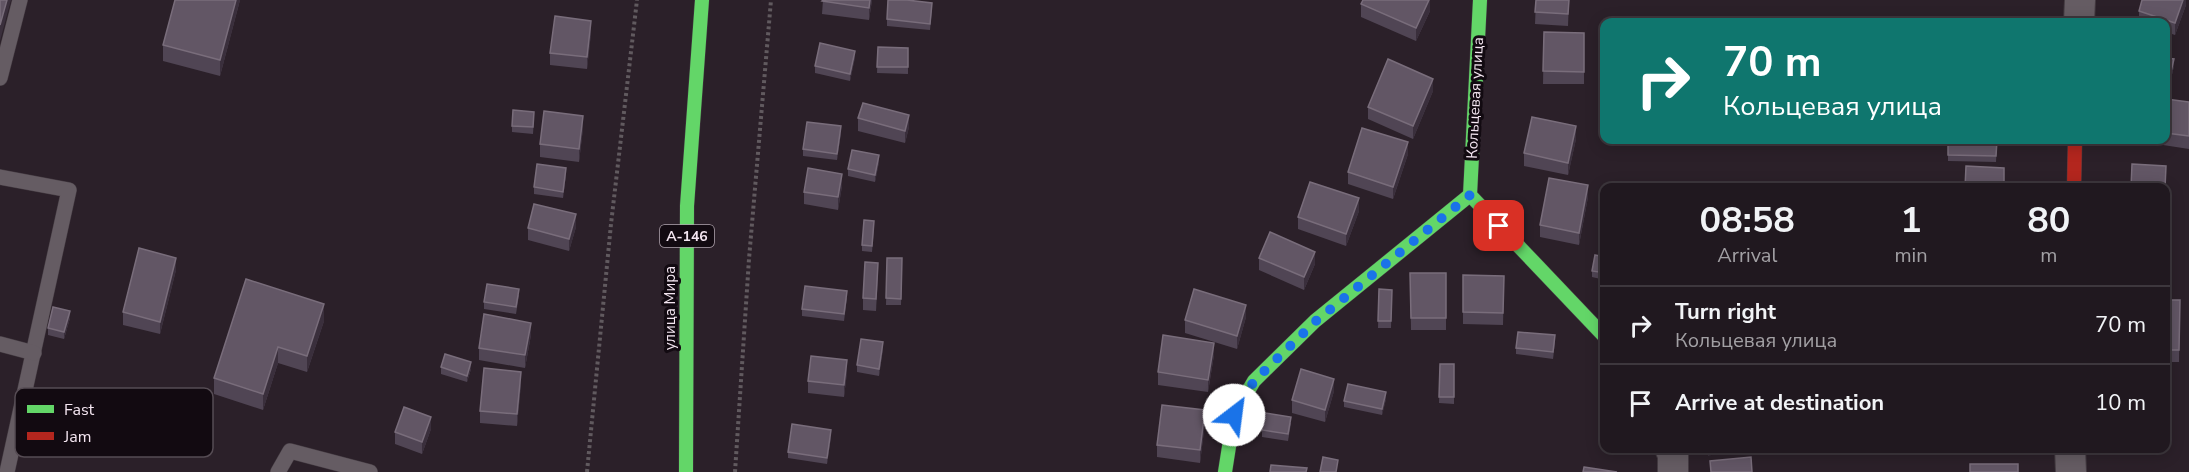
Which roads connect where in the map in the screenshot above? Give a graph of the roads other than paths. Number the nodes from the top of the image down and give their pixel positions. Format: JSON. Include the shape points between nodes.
{"nodes":[{"id":1,"x":20,"y":0,"type":"edge"},
{"id":2,"x":702,"y":0,"type":"edge"},
{"id":3,"x":1480,"y":0,"type":"edge"},
{"id":4,"x":2080,"y":0,"type":"edge"},
{"id":5,"x":2079,"y":18,"type":"edge"},
{"id":6,"x":0,"y":78,"type":"edge"},
{"id":7,"x":2075,"y":144,"type":"edge"},
{"id":8,"x":0,"y":177,"type":"edge"},
{"id":9,"x":2074,"y":183,"type":"edge"},
{"id":10,"x":1470,"y":195,"type":"junction"},
{"id":11,"x":1600,"y":332,"type":"edge"},
{"id":12,"x":0,"y":344,"type":"edge"},
{"id":13,"x":33,"y":353,"type":"junction"},
{"id":14,"x":25,"y":388,"type":"edge"},
{"id":15,"x":15,"y":435,"type":"edge"},
{"id":16,"x":1672,"y":453,"type":"edge"},
{"id":17,"x":2070,"y":453,"type":"edge"},
{"id":18,"x":7,"y":472,"type":"edge"},
{"id":19,"x":278,"y":472,"type":"edge"},
{"id":20,"x":370,"y":472,"type":"edge"},
{"id":21,"x":686,"y":472,"type":"edge"},
{"id":22,"x":1225,"y":472,"type":"edge"},
{"id":23,"x":1673,"y":472,"type":"edge"},
{"id":24,"x":2071,"y":472,"type":"edge"}],
"edges":[{"from":1,"to":6,"type":"lane"},
{"from":2,"to":21,"type":"main road","name":"улица Мира","number":"А-146","via":[[687,206]]},
{"from":3,"to":10,"type":"main road","name":"Кольцевая улица"},
{"from":4,"to":5,"type":"street"},
{"from":7,"to":9,"type":"main road"},
{"from":8,"to":13,"type":"lane","via":[[69,190]]},
{"from":10,"to":11,"type":"main road"},
{"from":10,"to":22,"type":"main road","via":[[1316,321],[1254,381],[1234,415]]},
{"from":12,"to":13,"type":"lane"},
{"from":13,"to":14,"type":"lane"},
{"from":15,"to":18,"type":"lane"},
{"from":16,"to":23,"type":"street"},
{"from":17,"to":24,"type":"street"},
{"from":19,"to":20,"type":"lane","via":[[290,451]]}]}
